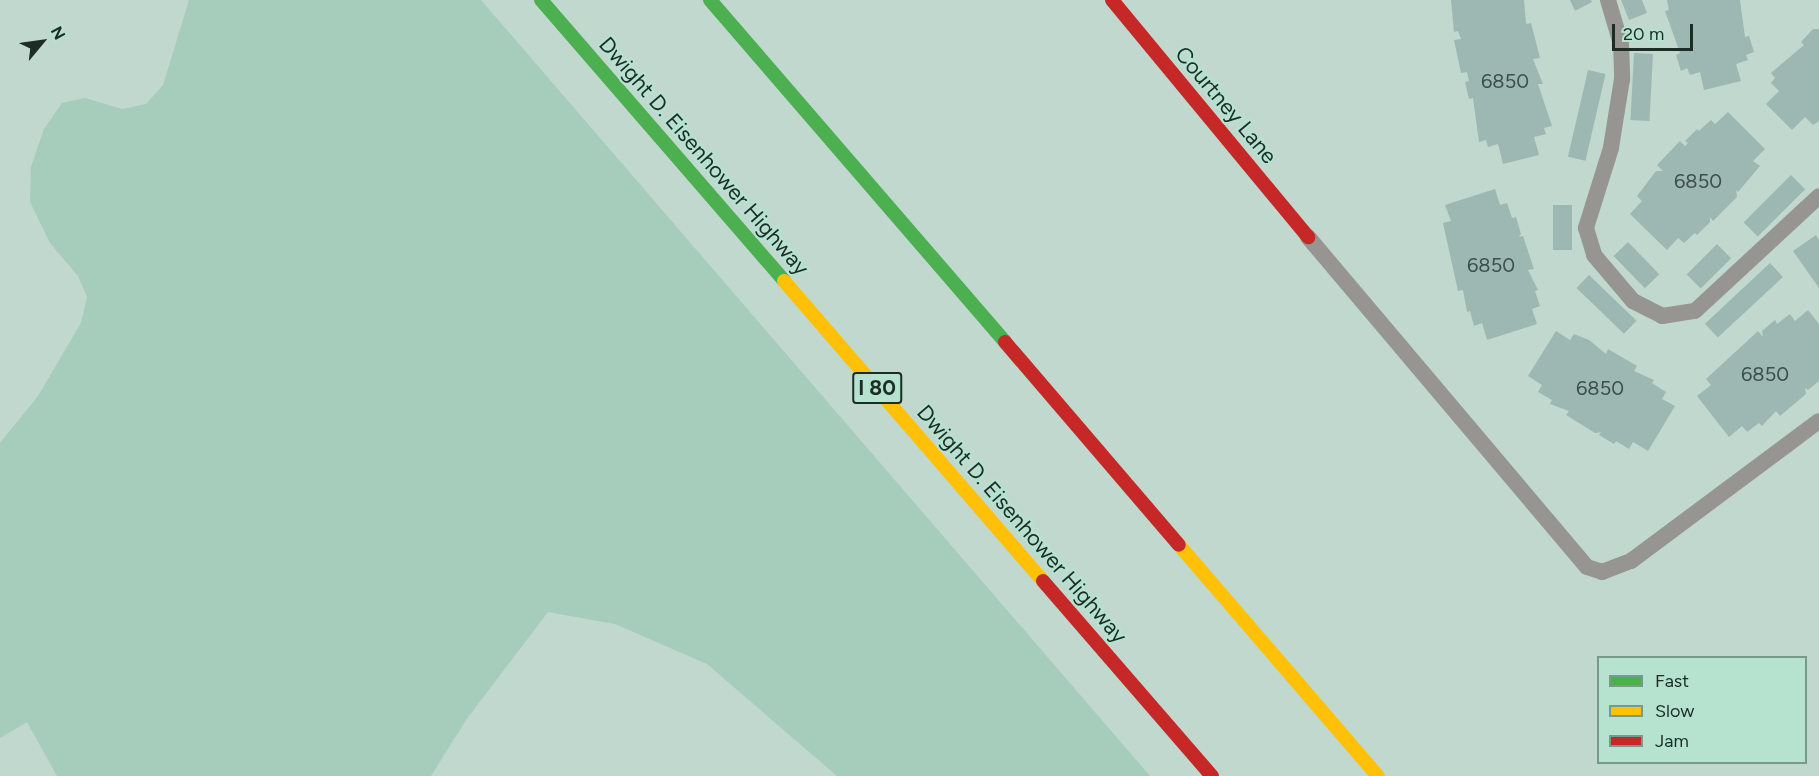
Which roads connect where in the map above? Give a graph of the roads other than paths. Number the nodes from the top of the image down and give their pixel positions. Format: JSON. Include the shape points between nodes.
{"nodes":[{"id":1,"x":541,"y":0,"type":"edge"},
{"id":2,"x":710,"y":0,"type":"edge"},
{"id":3,"x":1112,"y":0,"type":"edge"},
{"id":4,"x":1608,"y":0,"type":"edge"},
{"id":5,"x":1819,"y":196,"type":"edge"},
{"id":6,"x":1308,"y":237,"type":"joint"},
{"id":7,"x":1819,"y":422,"type":"edge"},
{"id":8,"x":1212,"y":776,"type":"edge"},
{"id":9,"x":1378,"y":776,"type":"edge"}],
"edges":[{"from":1,"to":8,"type":"main road","name":"Dwight D. Eisenhower Highway","number":"I 80"},
{"from":2,"to":9,"type":"main road"},
{"from":3,"to":6,"type":"main road","name":"Courtney Lane"},
{"from":4,"to":5,"type":"lane","via":[[1621,44],[1622,79],[1611,147],[1586,228],[1594,255],[1633,301],[1662,316],[1695,311]]},
{"from":6,"to":7,"type":"lane","via":[[1587,567],[1602,572],[1631,561]]}]}
